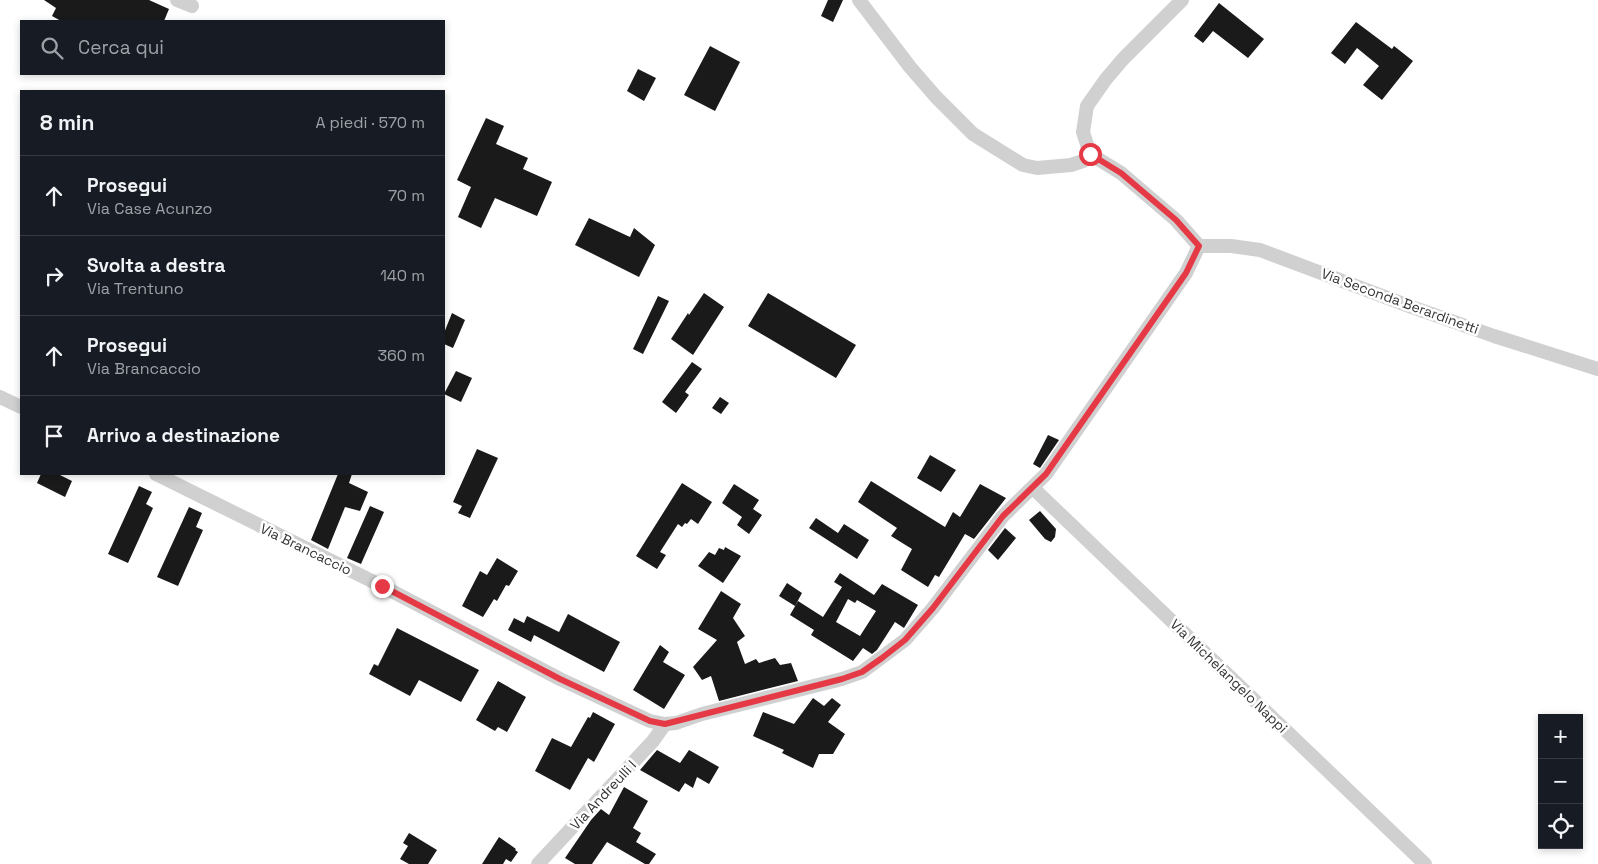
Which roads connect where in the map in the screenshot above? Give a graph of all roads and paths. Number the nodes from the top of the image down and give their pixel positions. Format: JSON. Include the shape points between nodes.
{"nodes":[{"id":1,"x":177,"y":0,"type":"edge"},
{"id":2,"x":859,"y":0,"type":"edge"},
{"id":3,"x":1182,"y":0,"type":"edge"},
{"id":4,"x":192,"y":6,"type":"dead end"},
{"id":5,"x":1090,"y":154,"type":"junction"},
{"id":6,"x":1199,"y":246,"type":"junction"},
{"id":7,"x":1598,"y":369,"type":"edge"},
{"id":8,"x":0,"y":397,"type":"edge"},
{"id":9,"x":20,"y":407,"type":"edge"},
{"id":10,"x":158,"y":475,"type":"edge"},
{"id":11,"x":1033,"y":488,"type":"junction"},
{"id":12,"x":665,"y":724,"type":"junction"},
{"id":13,"x":538,"y":864,"type":"edge"},
{"id":14,"x":1425,"y":864,"type":"edge"}],
"edges":[{"from":1,"to":4,"type":"street"},
{"from":2,"to":5,"type":"street","via":[[910,68],[973,134],[1023,165],[1036,168],[1071,165],[1083,161]]},
{"from":3,"to":5,"type":"street","via":[[1123,59],[1087,106],[1083,132]]},
{"from":5,"to":6,"type":"street","via":[[1121,173],[1176,220]]},
{"from":6,"to":7,"type":"street","name":"Via Seconda Berardinetti","via":[[1260,250],[1494,336]]},
{"from":6,"to":11,"type":"street","via":[[1186,273],[1056,461]]},
{"from":8,"to":9,"type":"street"},
{"from":10,"to":12,"type":"street","name":"Via Brancaccio","via":[[560,679],[650,721]]},
{"from":11,"to":12,"type":"street","via":[[1003,516],[905,640],[862,672]]},
{"from":11,"to":14,"type":"street","name":"Via Michelangelo Nappi"},
{"from":12,"to":13,"type":"street","name":"Via Andreulli I"}]}
